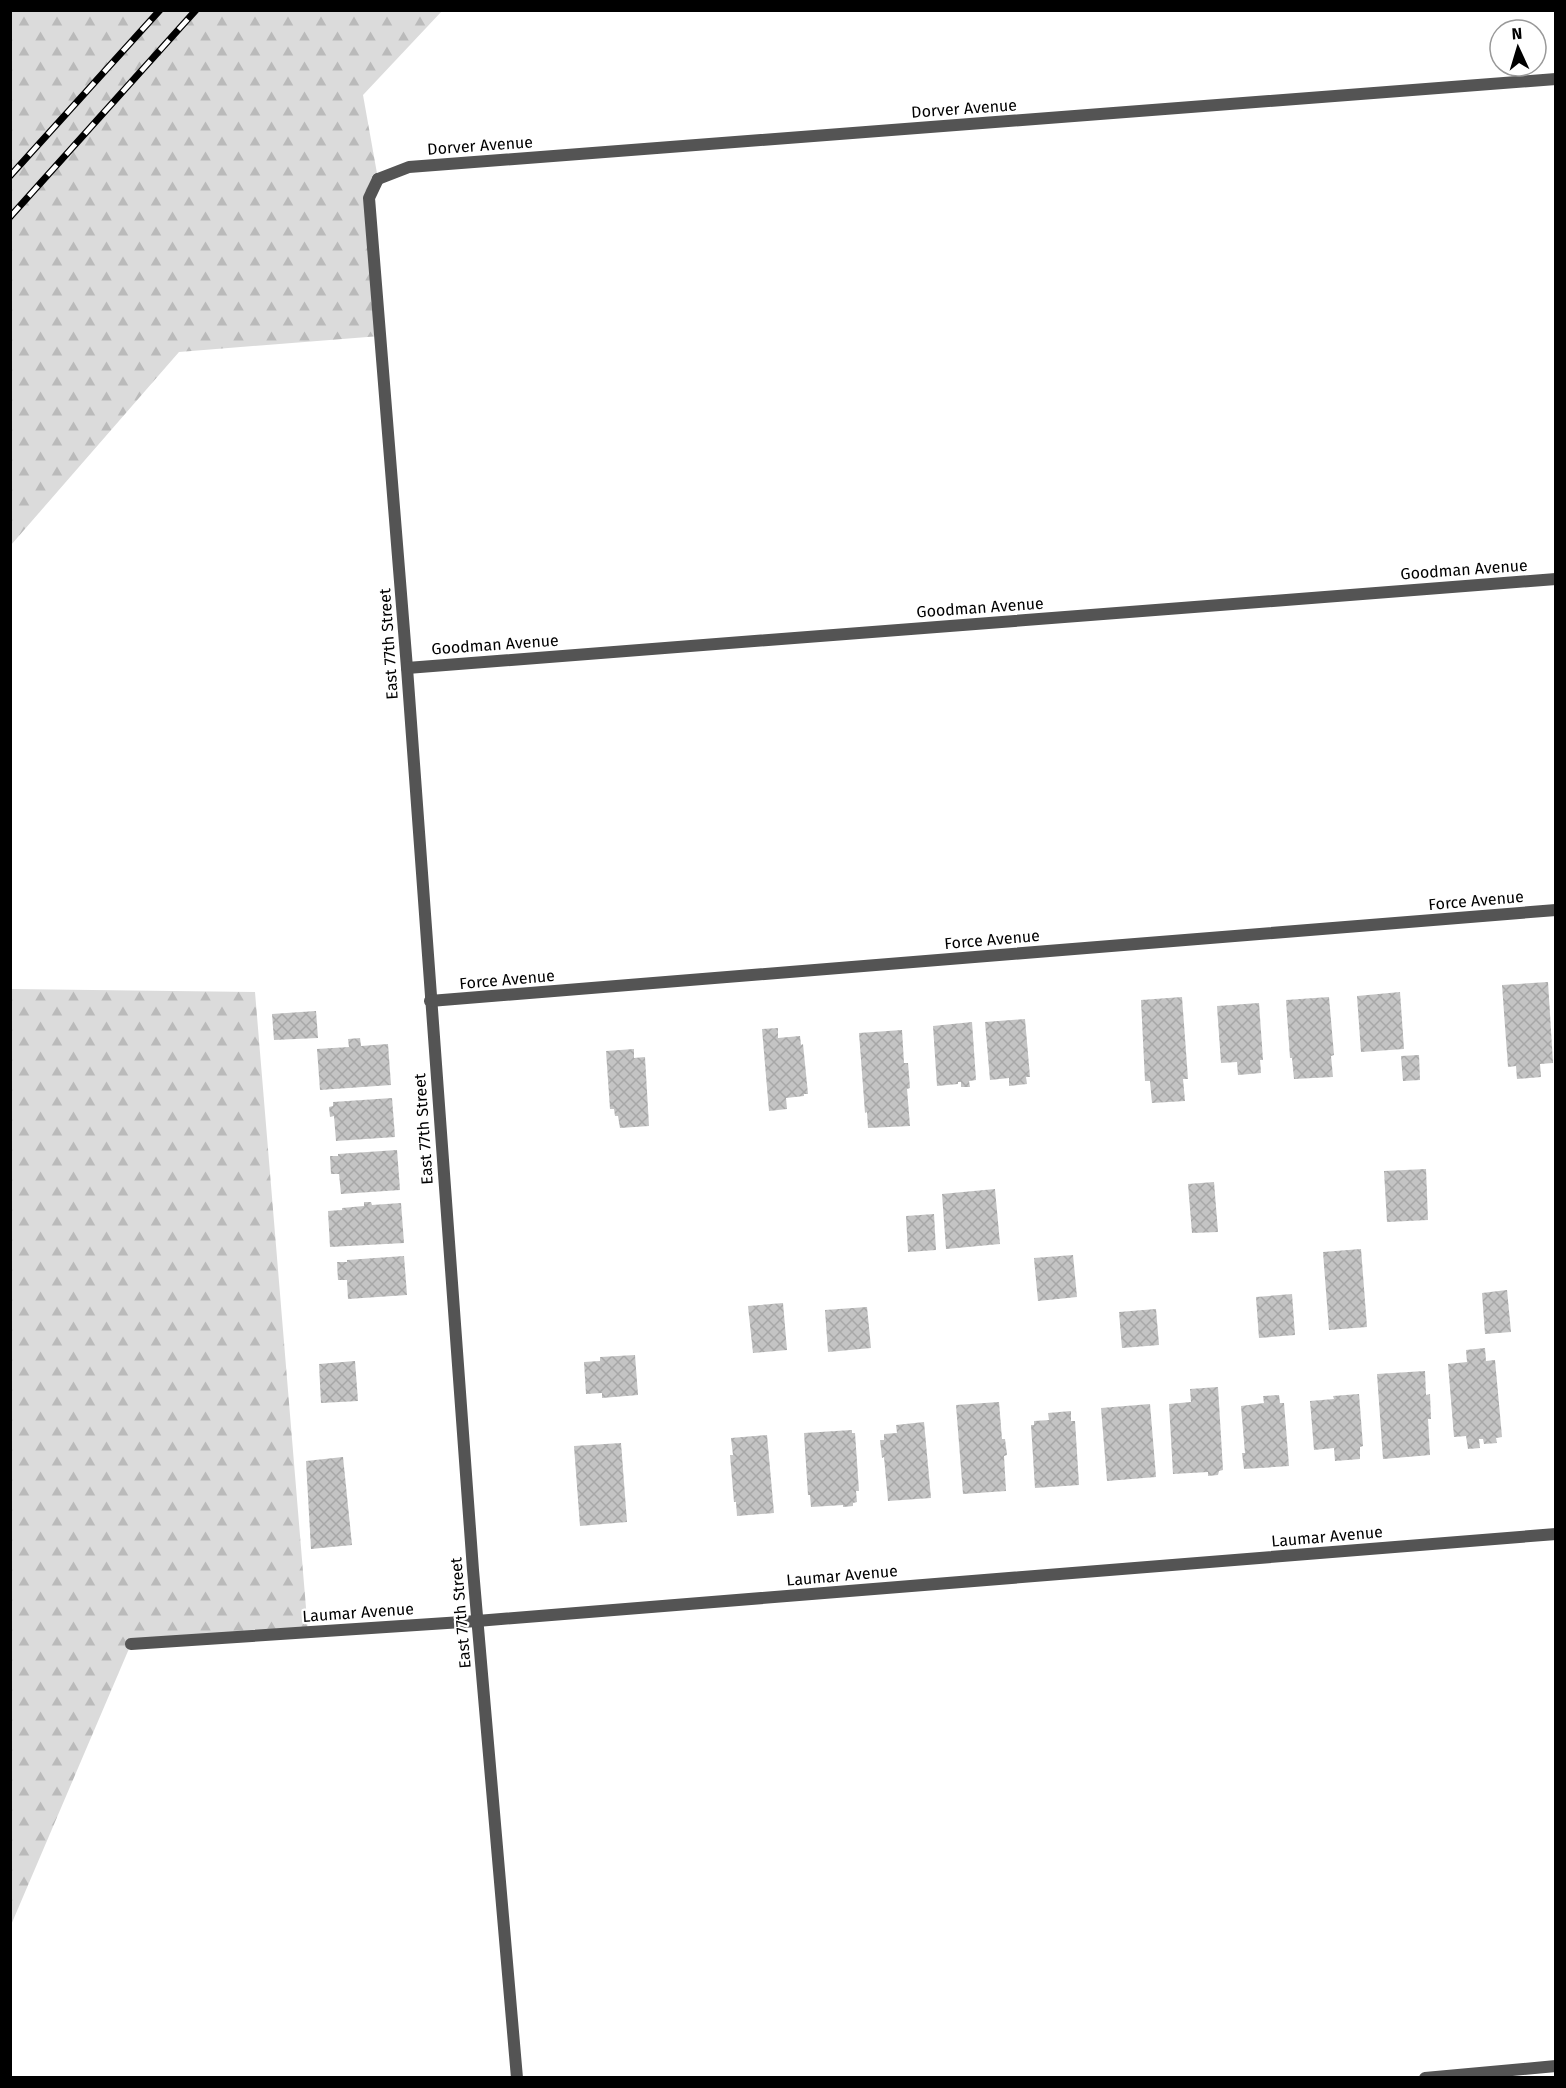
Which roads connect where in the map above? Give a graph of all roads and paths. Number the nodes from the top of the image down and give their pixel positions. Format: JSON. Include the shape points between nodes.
{"nodes":[{"id":1,"x":1556,"y":79,"type":"edge"},
{"id":2,"x":378,"y":179,"type":"joint"},
{"id":3,"x":1556,"y":579,"type":"edge"},
{"id":4,"x":407,"y":668,"type":"junction"},
{"id":5,"x":1556,"y":910,"type":"edge"},
{"id":6,"x":430,"y":1001,"type":"junction"},
{"id":7,"x":1556,"y":1534,"type":"edge"},
{"id":8,"x":477,"y":1621,"type":"junction"},
{"id":9,"x":131,"y":1644,"type":"dead end"},
{"id":10,"x":1556,"y":2066,"type":"edge"},
{"id":11,"x":518,"y":2078,"type":"edge"},
{"id":12,"x":1425,"y":2078,"type":"edge"}],
"edges":[{"from":1,"to":2,"type":"street","name":"Dorver Avenue","via":[[409,167]]},
{"from":2,"to":4,"type":"street","name":"East 77th Street","via":[[369,198]]},
{"from":3,"to":4,"type":"street","name":"Goodman Avenue"},
{"from":4,"to":6,"type":"street","name":"East 77th Street"},
{"from":5,"to":6,"type":"street","name":"Force Avenue"},
{"from":6,"to":8,"type":"street","name":"East 77th Street"},
{"from":7,"to":8,"type":"street","name":"Laumar Avenue"},
{"from":8,"to":9,"type":"street","name":"Laumar Avenue"},
{"from":8,"to":11,"type":"street","name":"East 77th Street"},
{"from":10,"to":12,"type":"street"}]}
